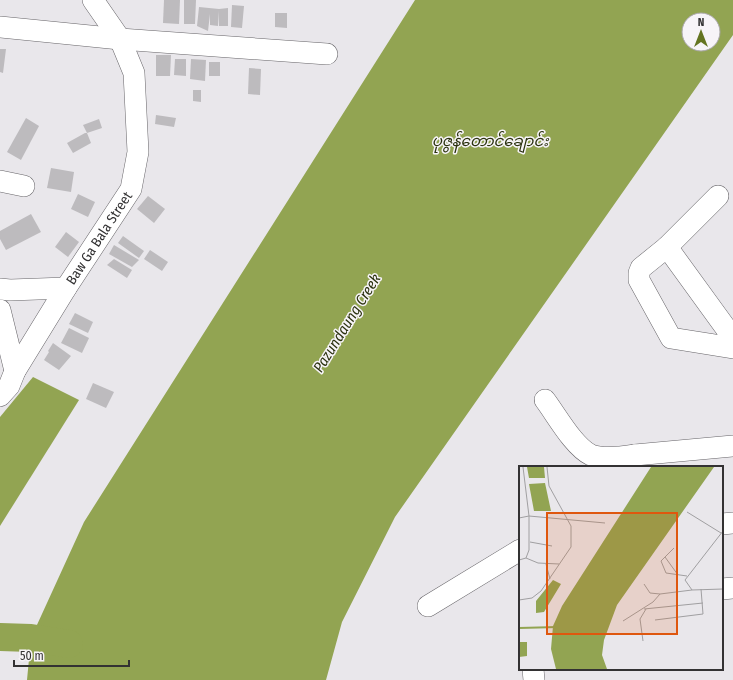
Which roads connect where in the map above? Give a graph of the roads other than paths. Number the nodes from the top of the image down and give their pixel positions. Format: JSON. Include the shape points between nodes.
{"nodes":[{"id":1,"x":93,"y":0,"type":"edge"},
{"id":2,"x":0,"y":27,"type":"edge"},
{"id":3,"x":120,"y":39,"type":"junction"},
{"id":4,"x":327,"y":54,"type":"dead end"},
{"id":5,"x":0,"y":181,"type":"edge"},
{"id":6,"x":24,"y":186,"type":"dead end"},
{"id":7,"x":718,"y":196,"type":"dead end"},
{"id":8,"x":667,"y":246,"type":"junction"},
{"id":9,"x":66,"y":288,"type":"junction"},
{"id":10,"x":0,"y":289,"type":"edge"},
{"id":11,"x":0,"y":310,"type":"edge"},
{"id":12,"x":733,"y":338,"type":"edge"},
{"id":13,"x":733,"y":348,"type":"edge"},
{"id":14,"x":15,"y":371,"type":"junction"},
{"id":15,"x":0,"y":396,"type":"edge"},
{"id":16,"x":545,"y":400,"type":"dead end"},
{"id":17,"x":733,"y":446,"type":"edge"},
{"id":18,"x":630,"y":461,"type":"edge"},
{"id":19,"x":733,"y":523,"type":"edge"},
{"id":20,"x":723,"y":524,"type":"edge"},
{"id":21,"x":519,"y":551,"type":"edge"},
{"id":22,"x":733,"y":588,"type":"edge"},
{"id":23,"x":723,"y":589,"type":"edge"},
{"id":24,"x":428,"y":606,"type":"dead end"},
{"id":25,"x":533,"y":670,"type":"edge"},
{"id":26,"x":534,"y":680,"type":"edge"}],
"edges":[{"from":1,"to":3,"type":"street","name":"Baw Ga Bala Street"},
{"from":2,"to":3,"type":"street"},
{"from":3,"to":4,"type":"street"},
{"from":3,"to":9,"type":"street","name":"Baw Ga Bala Street","via":[[134,73],[138,152],[131,189]]},
{"from":5,"to":6,"type":"street"},
{"from":7,"to":8,"type":"street"},
{"from":8,"to":12,"type":"street"},
{"from":8,"to":13,"type":"street","via":[[641,268],[639,280],[671,338]]},
{"from":9,"to":10,"type":"street"},
{"from":9,"to":14,"type":"street","name":"Baw Ga Bala Street"},
{"from":11,"to":14,"type":"street"},
{"from":14,"to":15,"type":"street","name":"Baw Ga Bala Street","via":[[9,386]]},
{"from":16,"to":18,"type":"street","via":[[580,448],[593,456]]},
{"from":17,"to":18,"type":"street"},
{"from":19,"to":20,"type":"street"},
{"from":21,"to":24,"type":"street"},
{"from":22,"to":23,"type":"street"},
{"from":25,"to":26,"type":"street"}]}
